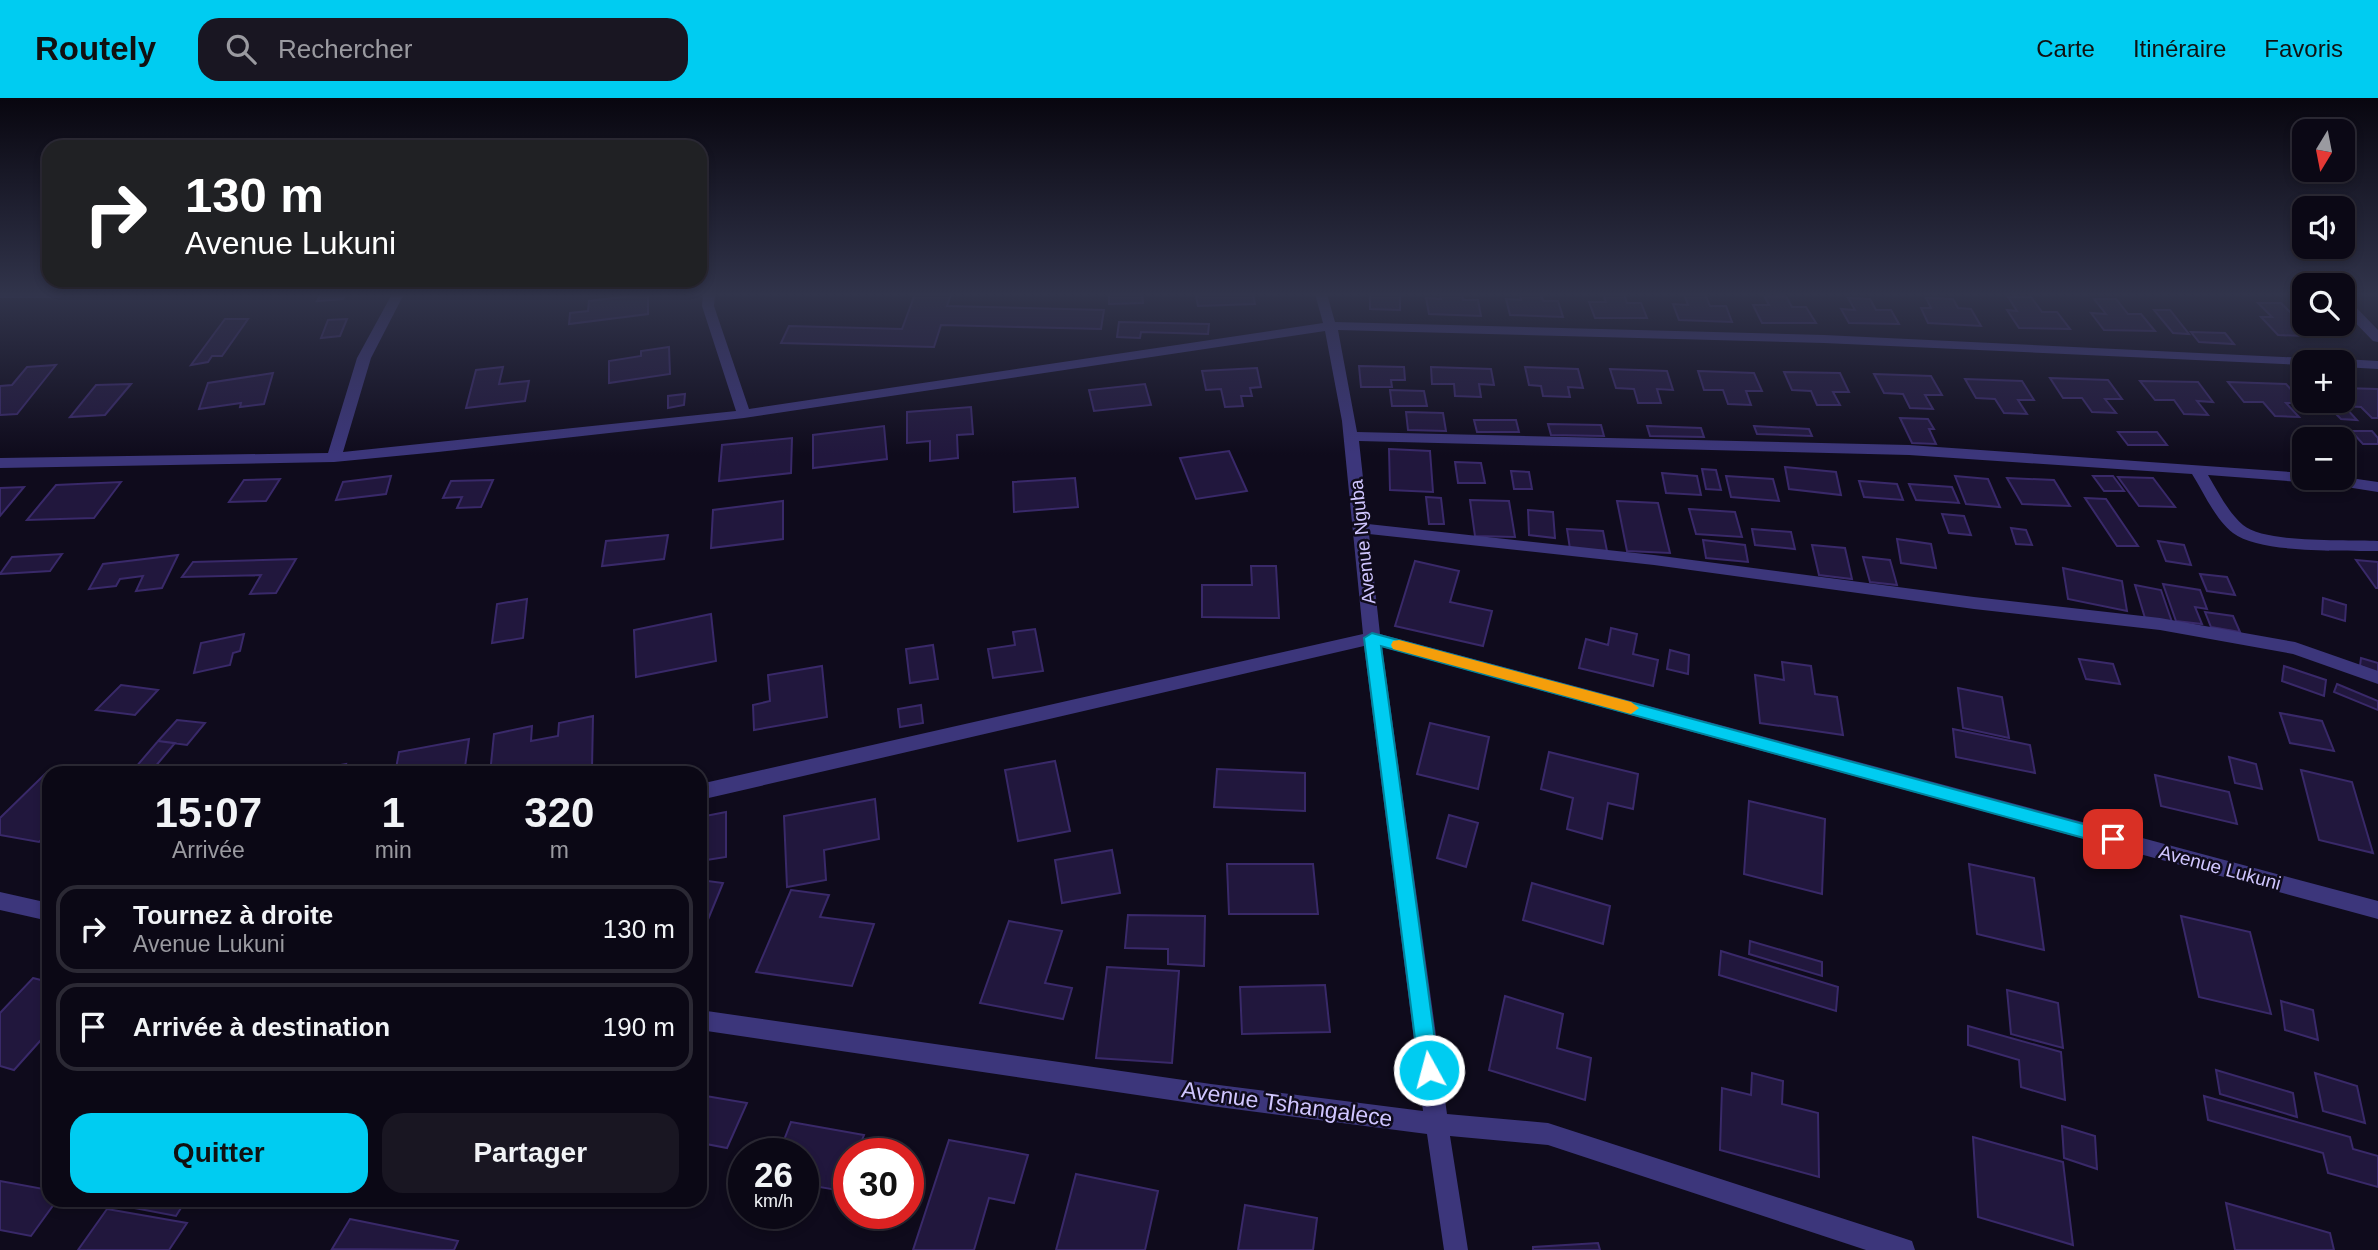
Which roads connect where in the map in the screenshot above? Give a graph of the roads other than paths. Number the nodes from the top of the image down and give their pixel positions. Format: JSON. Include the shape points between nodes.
{"nodes":[{"id":1,"x":369,"y":348,"type":"edge"},
{"id":2,"x":722,"y":348,"type":"edge"},
{"id":3,"x":1187,"y":348,"type":"edge"},
{"id":4,"x":1336,"y":348,"type":"edge"},
{"id":5,"x":2014,"y":348,"type":"edge"},
{"id":6,"x":2292,"y":361,"type":"edge"},
{"id":7,"x":2355,"y":364,"type":"edge"},
{"id":8,"x":2378,"y":365,"type":"edge"},
{"id":9,"x":744,"y":414,"type":"junction"},
{"id":10,"x":1352,"y":436,"type":"junction"},
{"id":11,"x":334,"y":457,"type":"junction"},
{"id":12,"x":0,"y":463,"type":"edge"},
{"id":13,"x":2197,"y":470,"type":"junction"},
{"id":14,"x":2378,"y":487,"type":"edge"},
{"id":15,"x":1360,"y":528,"type":"junction"},
{"id":16,"x":2378,"y":545,"type":"edge"},
{"id":17,"x":1372,"y":638,"type":"junction"},
{"id":18,"x":2378,"y":678,"type":"edge"},
{"id":19,"x":707,"y":790,"type":"edge"},
{"id":20,"x":0,"y":901,"type":"edge"},
{"id":21,"x":42,"y":910,"type":"edge"},
{"id":22,"x":2378,"y":910,"type":"edge"},
{"id":23,"x":707,"y":1021,"type":"edge"},
{"id":24,"x":1436,"y":1124,"type":"junction"},
{"id":25,"x":1456,"y":1250,"type":"edge"},
{"id":26,"x":1903,"y":1250,"type":"edge"}],
"edges":[{"from":1,"to":11,"type":"street"},
{"from":2,"to":9,"type":"street"},
{"from":3,"to":9,"type":"street"},
{"from":4,"to":10,"type":"street","name":"Avenue Nguba"},
{"from":5,"to":6,"type":"street"},
{"from":7,"to":8,"type":"street"},
{"from":9,"to":11,"type":"street"},
{"from":10,"to":13,"type":"street","via":[[1909,450]]},
{"from":10,"to":15,"type":"street","name":"Avenue Nguba"},
{"from":11,"to":12,"type":"street"},
{"from":13,"to":14,"type":"street"},
{"from":13,"to":16,"type":"street","via":[[2239,529],[2251,537]]},
{"from":15,"to":17,"type":"street","name":"Avenue Nguba"},
{"from":15,"to":18,"type":"street","via":[[2160,624],[2295,648]]},
{"from":17,"to":19,"type":"street"},
{"from":17,"to":22,"type":"street","name":"Avenue Lukuni"},
{"from":17,"to":24,"type":"street","name":"Avenue Nguba"},
{"from":20,"to":21,"type":"street"},
{"from":23,"to":24,"type":"street","name":"Avenue Tshangalece"},
{"from":24,"to":25,"type":"street","name":"Avenue Nguba"},
{"from":24,"to":26,"type":"street","name":"Avenue Tshangalece","via":[[1548,1134]]}]}
